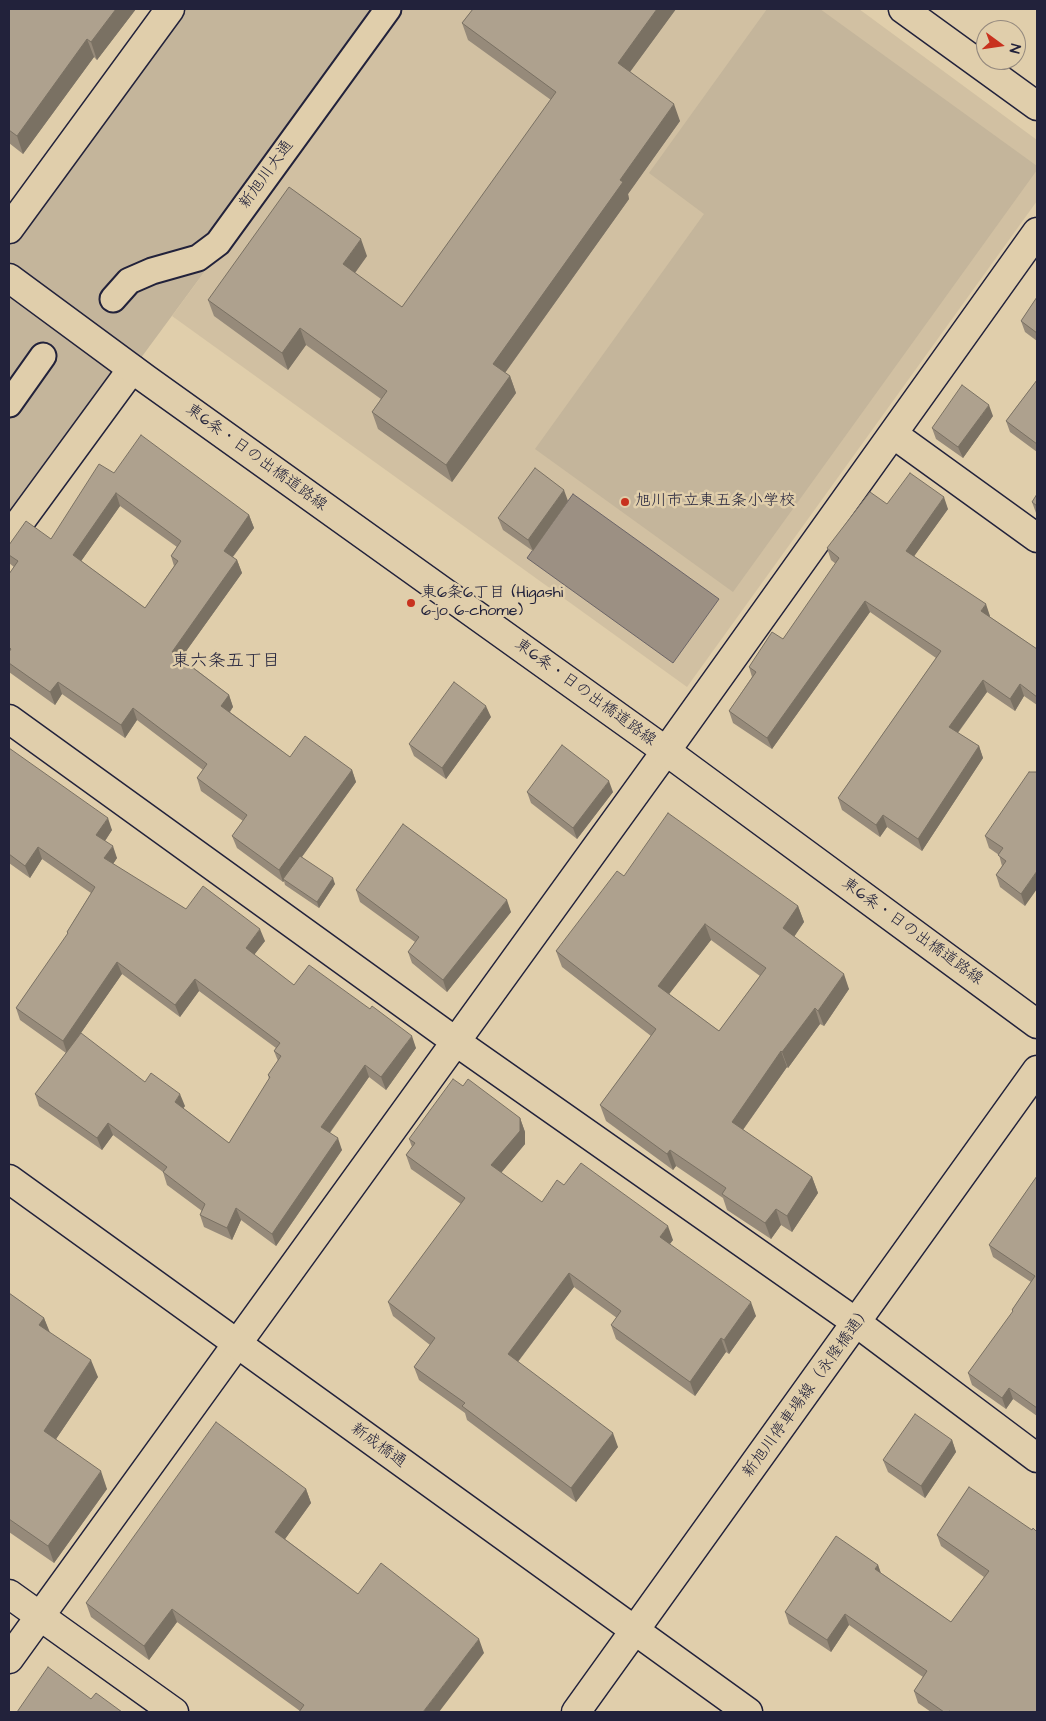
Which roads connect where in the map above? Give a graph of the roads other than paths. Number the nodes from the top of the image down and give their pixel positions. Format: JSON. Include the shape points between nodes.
{"nodes":[{"id":1,"x":170,"y":9,"type":"edge"},
{"id":2,"x":388,"y":9,"type":"edge"},
{"id":3,"x":903,"y":9,"type":"edge"},
{"id":4,"x":1037,"y":106,"type":"edge"},
{"id":5,"x":9,"y":229,"type":"edge"},
{"id":6,"x":1037,"y":232,"type":"edge"},
{"id":7,"x":9,"y":278,"type":"edge"},
{"id":8,"x":113,"y":299,"type":"dead end"},
{"id":9,"x":43,"y":356,"type":"dead end"},
{"id":10,"x":132,"y":369,"type":"junction"},
{"id":11,"x":9,"y":404,"type":"edge"},
{"id":12,"x":893,"y":434,"type":"junction"},
{"id":13,"x":9,"y":537,"type":"edge"},
{"id":14,"x":1037,"y":538,"type":"edge"},
{"id":15,"x":9,"y":719,"type":"edge"},
{"id":16,"x":666,"y":750,"type":"junction"},
{"id":17,"x":1037,"y":1024,"type":"edge"},
{"id":18,"x":455,"y":1040,"type":"junction"},
{"id":19,"x":1037,"y":1070,"type":"edge"},
{"id":20,"x":9,"y":1179,"type":"edge"},
{"id":21,"x":857,"y":1323,"type":"junction"},
{"id":22,"x":237,"y":1343,"type":"junction"},
{"id":23,"x":1037,"y":1458,"type":"edge"},
{"id":24,"x":9,"y":1594,"type":"edge"},
{"id":25,"x":40,"y":1616,"type":"junction"},
{"id":26,"x":636,"y":1631,"type":"junction"},
{"id":27,"x":9,"y":1659,"type":"edge"},
{"id":28,"x":174,"y":1712,"type":"edge"},
{"id":29,"x":576,"y":1712,"type":"edge"},
{"id":30,"x":748,"y":1712,"type":"edge"}],
"edges":[{"from":1,"to":5,"type":"street"},
{"from":2,"to":8,"type":"street","name":"新旭川大通","via":[[218,243],[198,258],[129,281]]},
{"from":3,"to":4,"type":"street"},
{"from":6,"to":12,"type":"street"},
{"from":7,"to":10,"type":"street","name":"東6条・日の出橋道路線"},
{"from":9,"to":11,"type":"street"},
{"from":10,"to":13,"type":"street"},
{"from":10,"to":16,"type":"street","name":"東6条・日の出橋道路線"},
{"from":12,"to":14,"type":"street"},
{"from":12,"to":16,"type":"street"},
{"from":15,"to":18,"type":"street"},
{"from":16,"to":17,"type":"street","name":"東6条・日の出橋道路線"},
{"from":16,"to":18,"type":"street"},
{"from":18,"to":21,"type":"street"},
{"from":18,"to":22,"type":"street"},
{"from":19,"to":21,"type":"street","name":"新旭川停車場線（永隆橋通）"},
{"from":20,"to":22,"type":"street","name":"新成橋通"},
{"from":21,"to":23,"type":"street"},
{"from":21,"to":26,"type":"street","name":"新旭川停車場線（永隆橋通）"},
{"from":22,"to":25,"type":"street"},
{"from":22,"to":26,"type":"street","name":"新成橋通"},
{"from":24,"to":25,"type":"street"},
{"from":25,"to":27,"type":"street"},
{"from":25,"to":28,"type":"street"},
{"from":26,"to":29,"type":"street","name":"新旭川停車場線（永隆橋通）"},
{"from":26,"to":30,"type":"street","name":"新成橋通"}]}
